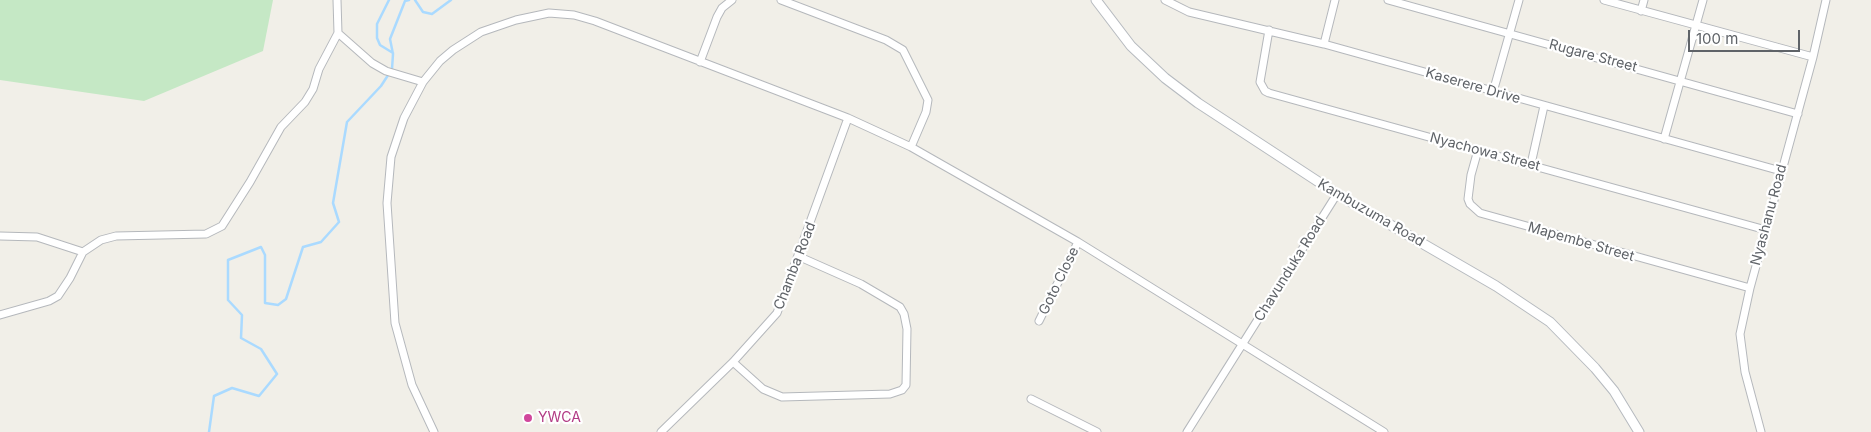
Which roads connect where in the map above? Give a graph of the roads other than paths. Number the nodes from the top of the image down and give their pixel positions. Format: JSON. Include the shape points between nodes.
{"nodes":[{"id":1,"x":337,"y":0,"type":"edge"},
{"id":2,"x":732,"y":0,"type":"edge"},
{"id":3,"x":782,"y":0,"type":"edge"},
{"id":4,"x":1096,"y":0,"type":"edge"},
{"id":5,"x":1165,"y":0,"type":"edge"},
{"id":6,"x":1335,"y":0,"type":"edge"},
{"id":7,"x":1388,"y":0,"type":"edge"},
{"id":8,"x":1519,"y":0,"type":"edge"},
{"id":9,"x":1604,"y":0,"type":"edge"},
{"id":10,"x":1644,"y":0,"type":"edge"},
{"id":11,"x":1703,"y":0,"type":"edge"},
{"id":12,"x":1826,"y":0,"type":"edge"},
{"id":13,"x":1641,"y":11,"type":"junction"},
{"id":14,"x":1696,"y":25,"type":"junction"},
{"id":15,"x":1269,"y":30,"type":"junction"},
{"id":16,"x":338,"y":33,"type":"junction"},
{"id":17,"x":1510,"y":34,"type":"junction"},
{"id":18,"x":1324,"y":44,"type":"junction"},
{"id":19,"x":1813,"y":57,"type":"junction"},
{"id":20,"x":700,"y":62,"type":"junction"},
{"id":21,"x":1680,"y":80,"type":"junction"},
{"id":22,"x":422,"y":82,"type":"junction"},
{"id":23,"x":1493,"y":92,"type":"junction"},
{"id":24,"x":1544,"y":106,"type":"junction"},
{"id":25,"x":1798,"y":114,"type":"junction"},
{"id":26,"x":848,"y":118,"type":"junction"},
{"id":27,"x":1664,"y":139,"type":"junction"},
{"id":28,"x":911,"y":147,"type":"junction"},
{"id":29,"x":1478,"y":150,"type":"junction"},
{"id":30,"x":1531,"y":164,"type":"junction"},
{"id":31,"x":1781,"y":171,"type":"junction"},
{"id":32,"x":1337,"y":194,"type":"junction"},
{"id":33,"x":1766,"y":230,"type":"junction"},
{"id":34,"x":0,"y":236,"type":"edge"},
{"id":35,"x":1078,"y":242,"type":"junction"},
{"id":36,"x":83,"y":252,"type":"junction"},
{"id":37,"x":800,"y":257,"type":"junction"},
{"id":38,"x":1750,"y":288,"type":"junction"},
{"id":39,"x":0,"y":315,"type":"edge"},
{"id":40,"x":1039,"y":321,"type":"dead end"},
{"id":41,"x":1244,"y":344,"type":"junction"},
{"id":42,"x":733,"y":362,"type":"junction"},
{"id":43,"x":1031,"y":399,"type":"dead end"},
{"id":44,"x":434,"y":432,"type":"edge"},
{"id":45,"x":661,"y":432,"type":"edge"},
{"id":46,"x":1097,"y":432,"type":"edge"},
{"id":47,"x":1187,"y":432,"type":"edge"},
{"id":48,"x":1384,"y":432,"type":"edge"},
{"id":49,"x":1639,"y":432,"type":"edge"},
{"id":50,"x":1761,"y":432,"type":"edge"}],
"edges":[{"from":1,"to":16,"type":"street"},
{"from":2,"to":20,"type":"street","via":[[717,17]]},
{"from":3,"to":28,"type":"street","via":[[900,46],[928,100]]},
{"from":4,"to":32,"type":"main road","name":"Kambuzuma Road","via":[[1116,29],[1165,78]]},
{"from":5,"to":15,"type":"street","name":"Kaserere Drive","via":[[1189,12]]},
{"from":6,"to":18,"type":"street"},
{"from":7,"to":17,"type":"street","name":"Rugare Street"},
{"from":8,"to":17,"type":"street"},
{"from":9,"to":13,"type":"street"},
{"from":10,"to":13,"type":"street"},
{"from":11,"to":14,"type":"street"},
{"from":12,"to":19,"type":"street","name":"Nyashanu Road"},
{"from":13,"to":14,"type":"street"},
{"from":14,"to":19,"type":"street"},
{"from":14,"to":21,"type":"street"},
{"from":15,"to":18,"type":"street","name":"Kaserere Drive"},
{"from":15,"to":29,"type":"street","name":"Nyachowa Street","via":[[1260,82],[1265,91]]},
{"from":16,"to":22,"type":"street","via":[[366,60]]},
{"from":16,"to":36,"type":"street","via":[[310,94],[281,127],[222,226],[206,234],[108,238],[94,242]]},
{"from":17,"to":21,"type":"street","name":"Rugare Street"},
{"from":17,"to":23,"type":"street"},
{"from":18,"to":23,"type":"street","name":"Kaserere Drive"},
{"from":19,"to":25,"type":"street","name":"Nyashanu Road"},
{"from":20,"to":22,"type":"street","via":[[585,18],[549,13],[508,22],[475,36],[446,56]]},
{"from":20,"to":26,"type":"street"},
{"from":21,"to":25,"type":"street","name":"Rugare Street"},
{"from":21,"to":27,"type":"street"},
{"from":22,"to":44,"type":"street","via":[[397,137],[389,165],[386,203],[397,333],[412,385]]},
{"from":23,"to":24,"type":"street","name":"Kaserere Drive"},
{"from":24,"to":27,"type":"street","name":"Kaserere Drive"},
{"from":24,"to":30,"type":"street"},
{"from":25,"to":31,"type":"street","name":"Nyashanu Road"},
{"from":26,"to":28,"type":"street"},
{"from":26,"to":37,"type":"street","name":"Chamba Road"},
{"from":27,"to":31,"type":"street","name":"Kaserere Drive"},
{"from":28,"to":35,"type":"street"},
{"from":29,"to":30,"type":"street","name":"Nyachowa Street"},
{"from":29,"to":38,"type":"street","name":"Mapembe Street","via":[[1470,175],[1468,198],[1480,213]]},
{"from":30,"to":33,"type":"street","name":"Nyachowa Street"},
{"from":31,"to":33,"type":"street","name":"Nyashanu Road"},
{"from":32,"to":41,"type":"street","name":"Chavunduka Road"},
{"from":32,"to":49,"type":"main road","name":"Kambuzuma Road","via":[[1496,286],[1550,322],[1614,391]]},
{"from":33,"to":38,"type":"street","name":"Nyashanu Road"},
{"from":34,"to":36,"type":"street","via":[[37,237]]},
{"from":35,"to":40,"type":"street","name":"Goto Close"},
{"from":35,"to":41,"type":"street"},
{"from":36,"to":39,"type":"street","via":[[58,296]]},
{"from":37,"to":42,"type":"street","name":"Chamba Road","via":[[777,313]]},
{"from":37,"to":42,"type":"street","via":[[860,284],[900,307],[907,328],[906,385],[890,394],[782,397],[763,390]]},
{"from":38,"to":50,"type":"street","name":"Nyashanu Road","via":[[1740,334],[1741,352]]},
{"from":41,"to":47,"type":"street","name":"Chavunduka Road"},
{"from":41,"to":48,"type":"street"},
{"from":42,"to":45,"type":"street","name":"Chamba Road"},
{"from":43,"to":46,"type":"street"}]}
